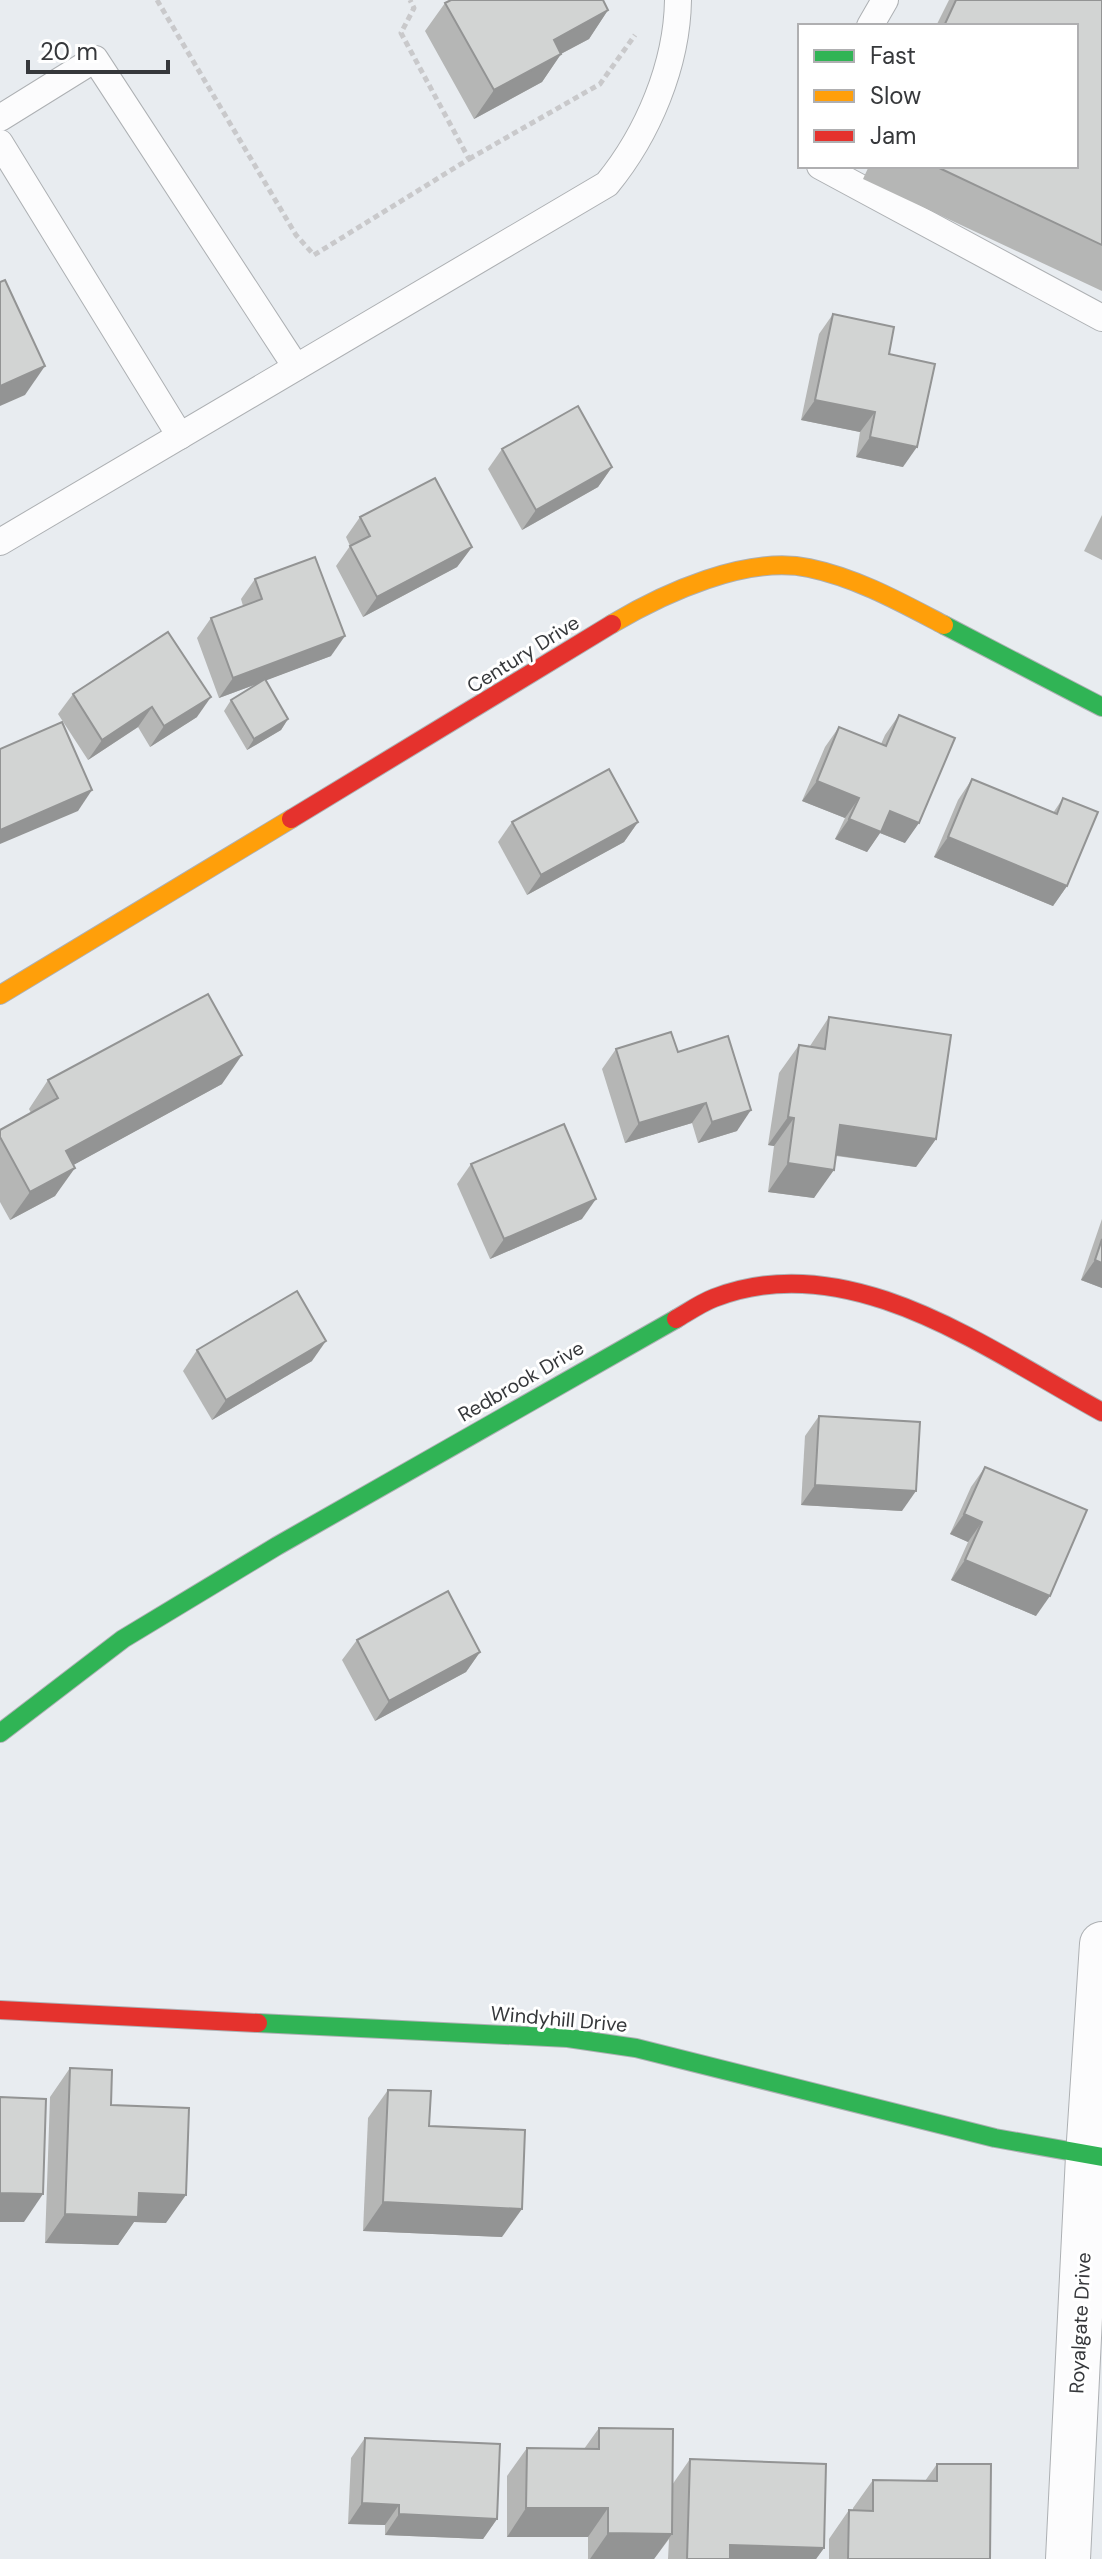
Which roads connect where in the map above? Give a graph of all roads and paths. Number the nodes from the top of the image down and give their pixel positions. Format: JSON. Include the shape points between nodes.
{"nodes":[{"id":1,"x":157,"y":0,"type":"edge"},
{"id":2,"x":410,"y":0,"type":"edge"},
{"id":3,"x":885,"y":0,"type":"edge"},
{"id":4,"x":681,"y":6,"type":"edge"},
{"id":5,"x":642,"y":24,"type":"dead end"},
{"id":6,"x":871,"y":24,"type":"edge"},
{"id":7,"x":0,"y":118,"type":"edge"},
{"id":8,"x":0,"y":143,"type":"edge"},
{"id":9,"x":469,"y":159,"type":"junction"},
{"id":10,"x":824,"y":168,"type":"edge"},
{"id":11,"x":1102,"y":318,"type":"edge"},
{"id":12,"x":296,"y":367,"type":"junction"},
{"id":13,"x":180,"y":436,"type":"junction"},
{"id":14,"x":0,"y":542,"type":"edge"},
{"id":15,"x":1102,"y":707,"type":"edge"},
{"id":16,"x":0,"y":995,"type":"edge"},
{"id":17,"x":1102,"y":1412,"type":"edge"},
{"id":18,"x":0,"y":1733,"type":"edge"},
{"id":19,"x":1102,"y":1944,"type":"edge"},
{"id":20,"x":0,"y":2010,"type":"edge"},
{"id":21,"x":1095,"y":2156,"type":"edge"},
{"id":22,"x":1068,"y":2559,"type":"edge"}],
"edges":[{"from":1,"to":9,"type":"path","via":[[296,235],[314,255]]},
{"from":2,"to":9,"type":"path","via":[[414,8],[401,33]]},
{"from":3,"to":6,"type":"lane"},
{"from":4,"to":12,"type":"lane","via":[[654,107],[632,154],[607,184]]},
{"from":5,"to":9,"type":"path","via":[[600,84]]},
{"from":7,"to":12,"type":"lane","via":[[95,59]]},
{"from":8,"to":13,"type":"lane"},
{"from":10,"to":11,"type":"lane"},
{"from":12,"to":13,"type":"lane"},
{"from":13,"to":14,"type":"lane"},
{"from":15,"to":16,"type":"street","name":"Century Drive","via":[[896,600],[806,567],[766,567],[690,583],[646,604]]},
{"from":17,"to":18,"type":"street","name":"Redbrook Drive","via":[[878,1295],[818,1284],[764,1285],[713,1298],[123,1639]]},
{"from":19,"to":21,"type":"street","name":"Royalgate Drive"},
{"from":20,"to":21,"type":"street","name":"Windyhill Drive","via":[[568,2038],[636,2048],[995,2138]]},
{"from":21,"to":22,"type":"street","name":"Royalgate Drive"}]}
